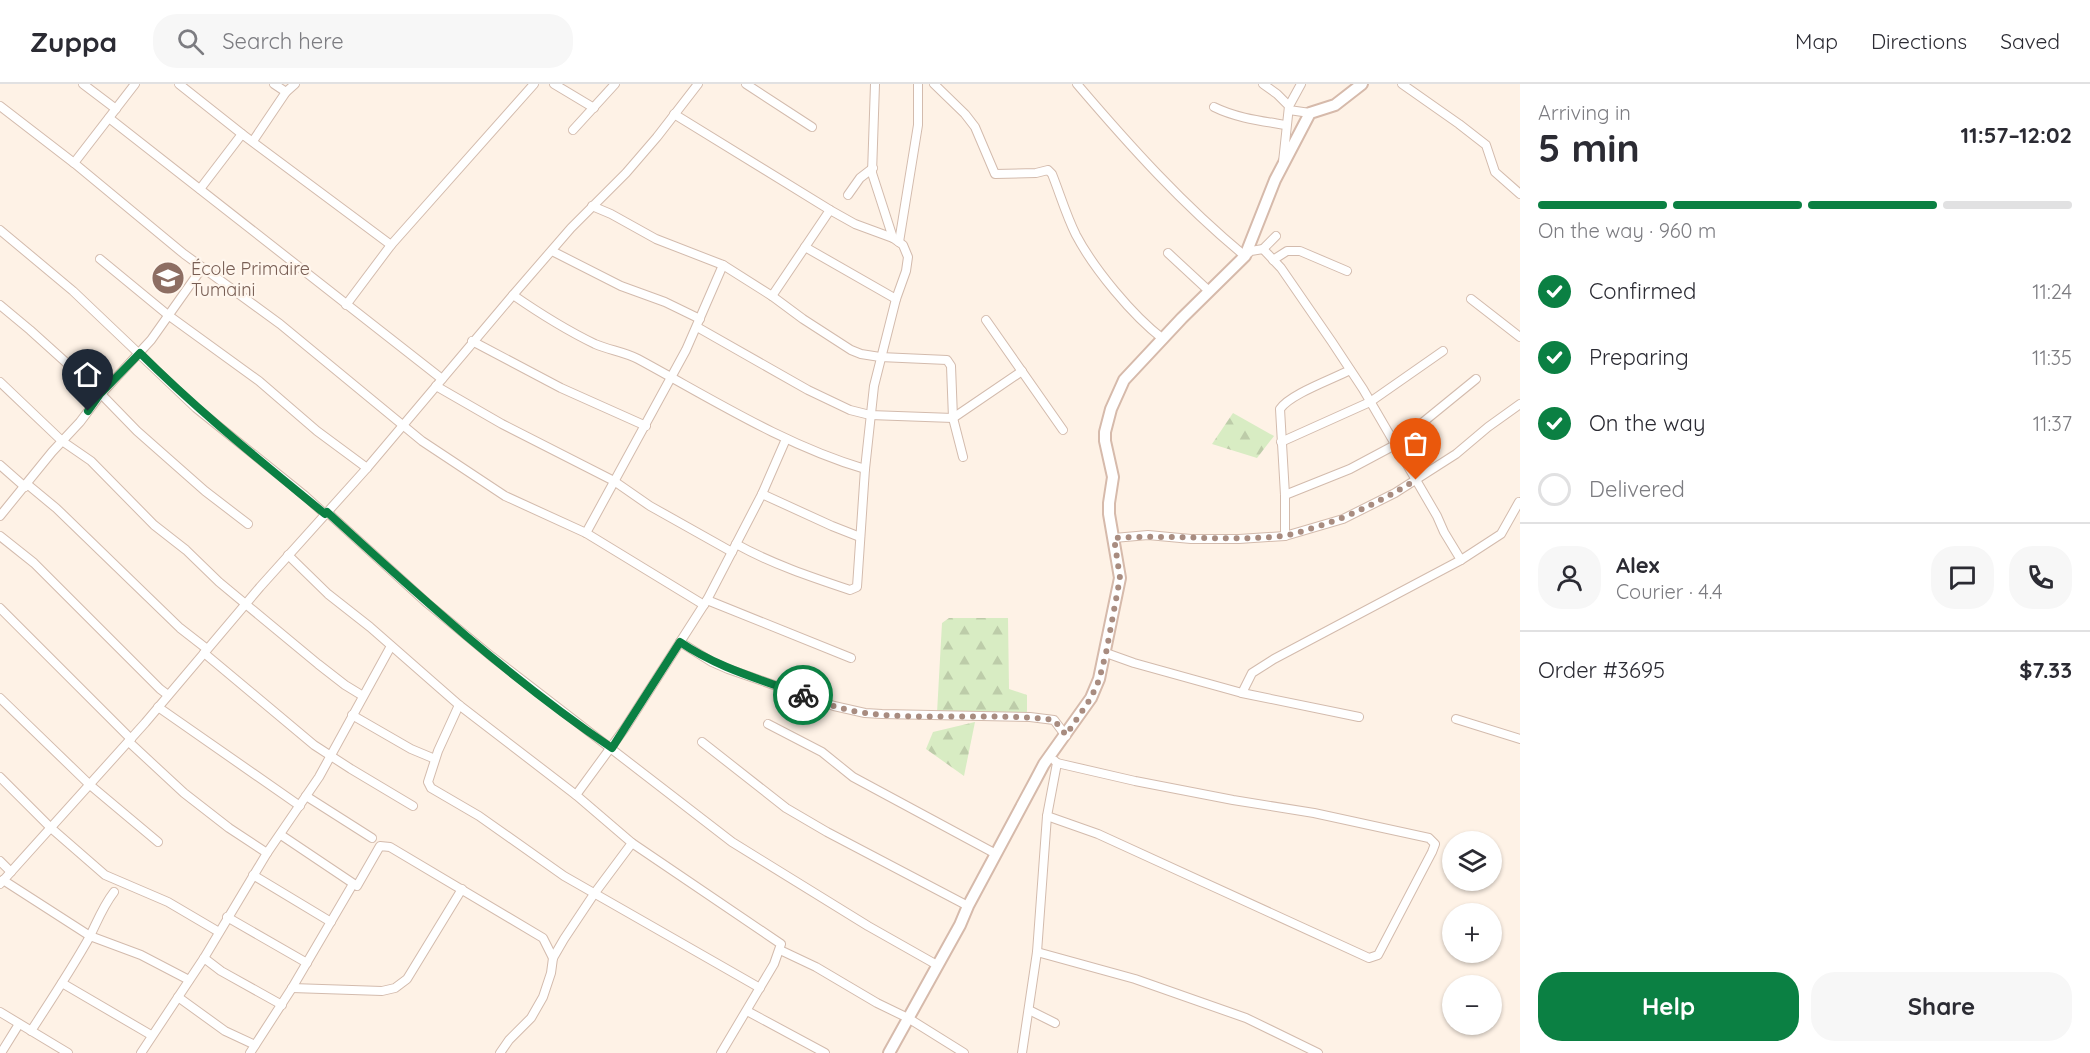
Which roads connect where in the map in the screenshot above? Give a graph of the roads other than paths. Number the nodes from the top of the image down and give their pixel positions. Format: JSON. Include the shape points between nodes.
{"nodes":[{"id":1,"x":82,"y":84,"type":"edge"},
{"id":2,"x":135,"y":84,"type":"edge"},
{"id":3,"x":179,"y":84,"type":"edge"},
{"id":4,"x":274,"y":84,"type":"edge"},
{"id":5,"x":295,"y":84,"type":"edge"},
{"id":6,"x":534,"y":84,"type":"edge"},
{"id":7,"x":554,"y":84,"type":"edge"},
{"id":8,"x":615,"y":84,"type":"edge"},
{"id":9,"x":698,"y":84,"type":"edge"},
{"id":10,"x":746,"y":84,"type":"edge"},
{"id":11,"x":866,"y":84,"type":"edge"},
{"id":12,"x":918,"y":84,"type":"edge"},
{"id":13,"x":934,"y":84,"type":"edge"},
{"id":14,"x":1077,"y":84,"type":"edge"},
{"id":15,"x":1263,"y":84,"type":"edge"},
{"id":16,"x":1301,"y":84,"type":"edge"},
{"id":17,"x":1362,"y":84,"type":"edge"},
{"id":18,"x":1402,"y":84,"type":"edge"},
{"id":19,"x":874,"y":86,"type":"edge"},
{"id":20,"x":286,"y":92,"type":"junction"},
{"id":21,"x":0,"y":106,"type":"edge"},
{"id":22,"x":1214,"y":107,"type":"dead end"},
{"id":23,"x":594,"y":108,"type":"junction"},
{"id":24,"x":1289,"y":108,"type":"junction"},
{"id":25,"x":116,"y":110,"type":"junction"},
{"id":26,"x":1310,"y":113,"type":"junction"},
{"id":27,"x":674,"y":114,"type":"junction"},
{"id":28,"x":109,"y":118,"type":"junction"},
{"id":29,"x":1286,"y":125,"type":"junction"},
{"id":30,"x":812,"y":127,"type":"dead end"},
{"id":31,"x":573,"y":130,"type":"dead end"},
{"id":32,"x":242,"y":134,"type":"junction"},
{"id":33,"x":253,"y":141,"type":"junction"},
{"id":34,"x":74,"y":163,"type":"junction"},
{"id":35,"x":1283,"y":163,"type":"junction"},
{"id":36,"x":873,"y":168,"type":"junction"},
{"id":37,"x":200,"y":189,"type":"junction"},
{"id":38,"x":1520,"y":194,"type":"edge"},
{"id":39,"x":848,"y":195,"type":"dead end"},
{"id":40,"x":592,"y":206,"type":"junction"},
{"id":41,"x":830,"y":210,"type":"junction"},
{"id":42,"x":0,"y":230,"type":"edge"},
{"id":43,"x":1276,"y":236,"type":"dead end"},
{"id":44,"x":896,"y":240,"type":"junction"},
{"id":45,"x":391,"y":245,"type":"junction"},
{"id":46,"x":805,"y":247,"type":"junction"},
{"id":47,"x":1263,"y":249,"type":"junction"},
{"id":48,"x":552,"y":251,"type":"junction"},
{"id":49,"x":1168,"y":253,"type":"dead end"},
{"id":50,"x":1245,"y":256,"type":"junction"},
{"id":51,"x":100,"y":259,"type":"dead end"},
{"id":52,"x":1273,"y":260,"type":"junction"},
{"id":53,"x":723,"y":265,"type":"junction"},
{"id":54,"x":202,"y":267,"type":"junction"},
{"id":55,"x":1347,"y":271,"type":"dead end"},
{"id":56,"x":1209,"y":291,"type":"junction"},
{"id":57,"x":513,"y":295,"type":"junction"},
{"id":58,"x":772,"y":296,"type":"junction"},
{"id":59,"x":896,"y":299,"type":"junction"},
{"id":60,"x":1471,"y":299,"type":"dead end"},
{"id":61,"x":346,"y":304,"type":"junction"},
{"id":62,"x":0,"y":305,"type":"edge"},
{"id":63,"x":168,"y":315,"type":"junction"},
{"id":64,"x":986,"y":320,"type":"dead end"},
{"id":65,"x":698,"y":323,"type":"junction"},
{"id":66,"x":1520,"y":337,"type":"edge"},
{"id":67,"x":1163,"y":339,"type":"junction"},
{"id":68,"x":472,"y":341,"type":"junction"},
{"id":69,"x":1443,"y":351,"type":"dead end"},
{"id":70,"x":140,"y":353,"type":"junction"},
{"id":71,"x":880,"y":357,"type":"junction"},
{"id":72,"x":1350,"y":370,"type":"junction"},
{"id":73,"x":1022,"y":371,"type":"junction"},
{"id":74,"x":672,"y":378,"type":"junction"},
{"id":75,"x":442,"y":379,"type":"junction"},
{"id":76,"x":1476,"y":379,"type":"dead end"},
{"id":77,"x":0,"y":382,"type":"edge"},
{"id":78,"x":436,"y":386,"type":"junction"},
{"id":79,"x":100,"y":394,"type":"junction"},
{"id":80,"x":1370,"y":402,"type":"junction"},
{"id":81,"x":1520,"y":404,"type":"edge"},
{"id":82,"x":870,"y":415,"type":"junction"},
{"id":83,"x":953,"y":418,"type":"junction"},
{"id":84,"x":403,"y":424,"type":"junction"},
{"id":85,"x":646,"y":426,"type":"junction"},
{"id":86,"x":1063,"y":429,"type":"dead end"},
{"id":87,"x":786,"y":439,"type":"junction"},
{"id":88,"x":62,"y":441,"type":"junction"},
{"id":89,"x":1281,"y":442,"type":"junction"},
{"id":90,"x":1395,"y":445,"type":"junction"},
{"id":91,"x":963,"y":457,"type":"dead end"},
{"id":92,"x":0,"y":465,"type":"edge"},
{"id":93,"x":367,"y":468,"type":"junction"},
{"id":94,"x":865,"y":469,"type":"junction"},
{"id":95,"x":1416,"y":480,"type":"junction"},
{"id":96,"x":614,"y":481,"type":"junction"},
{"id":97,"x":26,"y":485,"type":"junction"},
{"id":98,"x":762,"y":494,"type":"junction"},
{"id":99,"x":1285,"y":495,"type":"junction"},
{"id":100,"x":1519,"y":502,"type":"edge"},
{"id":101,"x":326,"y":513,"type":"junction"},
{"id":102,"x":0,"y":516,"type":"edge"},
{"id":103,"x":248,"y":524,"type":"dead end"},
{"id":104,"x":586,"y":533,"type":"junction"},
{"id":105,"x":0,"y":536,"type":"edge"},
{"id":106,"x":1285,"y":536,"type":"junction"},
{"id":107,"x":860,"y":537,"type":"junction"},
{"id":108,"x":1114,"y":538,"type":"junction"},
{"id":109,"x":734,"y":548,"type":"junction"},
{"id":110,"x":288,"y":555,"type":"junction"},
{"id":111,"x":1461,"y":560,"type":"junction"},
{"id":112,"x":706,"y":602,"type":"junction"},
{"id":113,"x":246,"y":603,"type":"junction"},
{"id":114,"x":0,"y":608,"type":"edge"},
{"id":115,"x":680,"y":642,"type":"junction"},
{"id":116,"x":391,"y":646,"type":"junction"},
{"id":117,"x":205,"y":651,"type":"junction"},
{"id":118,"x":1106,"y":653,"type":"junction"},
{"id":119,"x":851,"y":658,"type":"dead end"},
{"id":120,"x":1242,"y":693,"type":"junction"},
{"id":121,"x":168,"y":695,"type":"junction"},
{"id":122,"x":363,"y":696,"type":"junction"},
{"id":123,"x":0,"y":698,"type":"edge"},
{"id":124,"x":459,"y":705,"type":"junction"},
{"id":125,"x":158,"y":707,"type":"junction"},
{"id":126,"x":352,"y":715,"type":"junction"},
{"id":127,"x":1359,"y":717,"type":"dead end"},
{"id":128,"x":1456,"y":719,"type":"dead end"},
{"id":129,"x":768,"y":724,"type":"dead end"},
{"id":130,"x":1066,"y":735,"type":"junction"},
{"id":131,"x":1520,"y":739,"type":"edge"},
{"id":132,"x":130,"y":740,"type":"junction"},
{"id":133,"x":702,"y":742,"type":"dead end"},
{"id":134,"x":612,"y":748,"type":"junction"},
{"id":135,"x":331,"y":756,"type":"junction"},
{"id":136,"x":435,"y":759,"type":"junction"},
{"id":137,"x":1054,"y":760,"type":"junction"},
{"id":138,"x":0,"y":777,"type":"edge"},
{"id":139,"x":90,"y":786,"type":"junction"},
{"id":140,"x":576,"y":795,"type":"junction"},
{"id":141,"x":306,"y":796,"type":"junction"},
{"id":142,"x":300,"y":806,"type":"junction"},
{"id":143,"x":413,"y":806,"type":"dead end"},
{"id":144,"x":1047,"y":816,"type":"junction"},
{"id":145,"x":51,"y":828,"type":"junction"},
{"id":146,"x":281,"y":835,"type":"junction"},
{"id":147,"x":372,"y":838,"type":"dead end"},
{"id":148,"x":158,"y":842,"type":"dead end"},
{"id":149,"x":632,"y":843,"type":"junction"},
{"id":150,"x":267,"y":853,"type":"junction"},
{"id":151,"x":996,"y":854,"type":"junction"},
{"id":152,"x":0,"y":861,"type":"edge"},
{"id":153,"x":11,"y":872,"type":"junction"},
{"id":154,"x":253,"y":875,"type":"junction"},
{"id":155,"x":1,"y":882,"type":"edge"},
{"id":156,"x":353,"y":884,"type":"junction"},
{"id":157,"x":462,"y":889,"type":"junction"},
{"id":158,"x":114,"y":892,"type":"dead end"},
{"id":159,"x":594,"y":894,"type":"junction"},
{"id":160,"x":968,"y":906,"type":"junction"},
{"id":161,"x":227,"y":917,"type":"junction"},
{"id":162,"x":332,"y":922,"type":"junction"},
{"id":163,"x":219,"y":932,"type":"junction"},
{"id":164,"x":90,"y":936,"type":"junction"},
{"id":165,"x":780,"y":950,"type":"junction"},
{"id":166,"x":1037,"y":952,"type":"junction"},
{"id":167,"x":204,"y":958,"type":"junction"},
{"id":168,"x":553,"y":958,"type":"junction"},
{"id":169,"x":307,"y":963,"type":"junction"},
{"id":170,"x":937,"y":965,"type":"junction"},
{"id":171,"x":189,"y":980,"type":"junction"},
{"id":172,"x":62,"y":982,"type":"junction"},
{"id":173,"x":292,"y":988,"type":"junction"},
{"id":174,"x":760,"y":988,"type":"junction"},
{"id":175,"x":178,"y":997,"type":"junction"},
{"id":176,"x":282,"y":1005,"type":"junction"},
{"id":177,"x":1029,"y":1010,"type":"junction"},
{"id":178,"x":747,"y":1011,"type":"junction"},
{"id":179,"x":0,"y":1012,"type":"edge"},
{"id":180,"x":908,"y":1018,"type":"junction"},
{"id":181,"x":1055,"y":1023,"type":"dead end"},
{"id":182,"x":20,"y":1024,"type":"junction"},
{"id":183,"x":31,"y":1031,"type":"junction"},
{"id":184,"x":151,"y":1035,"type":"junction"},
{"id":185,"x":255,"y":1045,"type":"junction"},
{"id":186,"x":1,"y":1053,"type":"edge"},
{"id":187,"x":68,"y":1053,"type":"edge"},
{"id":188,"x":141,"y":1053,"type":"edge"},
{"id":189,"x":250,"y":1053,"type":"edge"},
{"id":190,"x":500,"y":1053,"type":"edge"},
{"id":191,"x":721,"y":1053,"type":"edge"},
{"id":192,"x":825,"y":1053,"type":"edge"},
{"id":193,"x":889,"y":1053,"type":"edge"},
{"id":194,"x":964,"y":1053,"type":"edge"},
{"id":195,"x":1022,"y":1053,"type":"edge"},
{"id":196,"x":1318,"y":1053,"type":"edge"}],
"edges":[{"from":1,"to":25,"type":"street"},
{"from":2,"to":25,"type":"street"},
{"from":3,"to":32,"type":"street"},
{"from":4,"to":20,"type":"street"},
{"from":5,"to":20,"type":"street"},
{"from":6,"to":45,"type":"street"},
{"from":7,"to":23,"type":"street"},
{"from":8,"to":23,"type":"street"},
{"from":9,"to":27,"type":"street"},
{"from":10,"to":30,"type":"street"},
{"from":11,"to":19,"type":"street"},
{"from":12,"to":44,"type":"street","via":[[918,124],[911,177]]},
{"from":13,"to":67,"type":"street","via":[[975,127],[994,174],[1048,170],[1052,174],[1077,237],[1105,278]]},
{"from":14,"to":50,"type":"street","via":[[1181,198]]},
{"from":15,"to":24,"type":"street"},
{"from":16,"to":24,"type":"street"},
{"from":17,"to":26,"type":"street","via":[[1335,105]]},
{"from":18,"to":38,"type":"street","via":[[1486,146],[1495,172]]},
{"from":19,"to":36,"type":"street"},
{"from":20,"to":33,"type":"street"},
{"from":21,"to":34,"type":"street"},
{"from":22,"to":29,"type":"street"},
{"from":23,"to":31,"type":"street"},
{"from":24,"to":26,"type":"street"},
{"from":24,"to":29,"type":"street"},
{"from":25,"to":28,"type":"street"},
{"from":26,"to":35,"type":"street"},
{"from":27,"to":40,"type":"street","via":[[626,173]]},
{"from":27,"to":41,"type":"street"},
{"from":28,"to":34,"type":"street"},
{"from":28,"to":37,"type":"street"},
{"from":29,"to":35,"type":"street"},
{"from":32,"to":33,"type":"street"},
{"from":32,"to":37,"type":"street"},
{"from":33,"to":45,"type":"street"},
{"from":34,"to":54,"type":"street"},
{"from":35,"to":50,"type":"street"},
{"from":36,"to":39,"type":"street"},
{"from":36,"to":44,"type":"street"},
{"from":37,"to":61,"type":"street"},
{"from":40,"to":48,"type":"street"},
{"from":40,"to":53,"type":"street","via":[[656,239]]},
{"from":41,"to":44,"type":"street"},
{"from":41,"to":46,"type":"street"},
{"from":42,"to":70,"type":"street"},
{"from":43,"to":47,"type":"street"},
{"from":44,"to":59,"type":"street","via":[[908,257]]},
{"from":45,"to":61,"type":"street"},
{"from":46,"to":58,"type":"street"},
{"from":46,"to":59,"type":"street"},
{"from":47,"to":50,"type":"street"},
{"from":47,"to":52,"type":"street"},
{"from":48,"to":57,"type":"street"},
{"from":48,"to":65,"type":"street","via":[[621,286],[665,302]]},
{"from":49,"to":56,"type":"street"},
{"from":50,"to":56,"type":"street"},
{"from":51,"to":63,"type":"street"},
{"from":52,"to":55,"type":"street","via":[[1287,251],[1300,251]]},
{"from":52,"to":72,"type":"street"},
{"from":53,"to":58,"type":"street"},
{"from":53,"to":65,"type":"street"},
{"from":54,"to":63,"type":"street"},
{"from":54,"to":84,"type":"street","via":[[280,324]]},
{"from":56,"to":67,"type":"street"},
{"from":57,"to":68,"type":"street"},
{"from":57,"to":74,"type":"street","via":[[557,324]]},
{"from":58,"to":71,"type":"street","via":[[851,350]]},
{"from":59,"to":71,"type":"street"},
{"from":60,"to":66,"type":"street"},
{"from":61,"to":75,"type":"street"},
{"from":62,"to":79,"type":"street"},
{"from":63,"to":70,"type":"street"},
{"from":63,"to":93,"type":"street","via":[[259,381]]},
{"from":64,"to":73,"type":"street"},
{"from":65,"to":74,"type":"street"},
{"from":65,"to":82,"type":"street","via":[[808,390]]},
{"from":67,"to":108,"type":"street","via":[[1124,380],[1109,416],[1105,441],[1113,477],[1108,503]]},
{"from":68,"to":75,"type":"street"},
{"from":68,"to":85,"type":"street","via":[[561,388]]},
{"from":69,"to":80,"type":"street"},
{"from":70,"to":79,"type":"street"},
{"from":70,"to":101,"type":"street","via":[[196,408]]},
{"from":71,"to":82,"type":"street"},
{"from":71,"to":83,"type":"street","via":[[946,360],[951,366]]},
{"from":72,"to":80,"type":"street"},
{"from":72,"to":89,"type":"street","via":[[1283,404]]},
{"from":73,"to":83,"type":"street"},
{"from":73,"to":86,"type":"street"},
{"from":74,"to":85,"type":"street"},
{"from":74,"to":87,"type":"street"},
{"from":75,"to":78,"type":"street"},
{"from":76,"to":90,"type":"street"},
{"from":77,"to":88,"type":"street"},
{"from":78,"to":84,"type":"street"},
{"from":78,"to":96,"type":"street"},
{"from":79,"to":88,"type":"street"},
{"from":79,"to":103,"type":"street","via":[[205,491]]},
{"from":80,"to":89,"type":"street"},
{"from":80,"to":90,"type":"street"},
{"from":81,"to":95,"type":"street"},
{"from":82,"to":83,"type":"street"},
{"from":82,"to":94,"type":"street"},
{"from":83,"to":91,"type":"street"},
{"from":84,"to":93,"type":"street"},
{"from":84,"to":104,"type":"street","via":[[505,496]]},
{"from":85,"to":96,"type":"street"},
{"from":87,"to":94,"type":"street"},
{"from":87,"to":98,"type":"street"},
{"from":88,"to":97,"type":"street"},
{"from":88,"to":113,"type":"street","via":[[91,461],[154,525]]},
{"from":89,"to":99,"type":"street"},
{"from":90,"to":95,"type":"street"},
{"from":90,"to":99,"type":"street","via":[[1350,469]]},
{"from":92,"to":97,"type":"street"},
{"from":93,"to":101,"type":"street"},
{"from":94,"to":107,"type":"street"},
{"from":95,"to":106,"type":"street","via":[[1343,519]]},
{"from":95,"to":111,"type":"street"},
{"from":96,"to":104,"type":"street"},
{"from":96,"to":109,"type":"street","via":[[650,506]]},
{"from":97,"to":102,"type":"street"},
{"from":97,"to":117,"type":"street","via":[[56,508]]},
{"from":98,"to":107,"type":"street"},
{"from":98,"to":109,"type":"street"},
{"from":99,"to":106,"type":"street"},
{"from":100,"to":111,"type":"street","via":[[1501,534]]},
{"from":101,"to":110,"type":"street"},
{"from":101,"to":134,"type":"street","via":[[427,603]]},
{"from":104,"to":112,"type":"street"},
{"from":105,"to":121,"type":"street","via":[[34,563]]},
{"from":106,"to":108,"type":"street"},
{"from":107,"to":109,"type":"street","via":[[857,587],[850,590]]},
{"from":108,"to":118,"type":"street","via":[[1120,578]]},
{"from":109,"to":112,"type":"street"},
{"from":110,"to":113,"type":"street"},
{"from":110,"to":116,"type":"street"},
{"from":111,"to":120,"type":"street","via":[[1274,659],[1252,674]]},
{"from":112,"to":115,"type":"street"},
{"from":112,"to":119,"type":"street"},
{"from":113,"to":117,"type":"street"},
{"from":113,"to":122,"type":"street"},
{"from":114,"to":132,"type":"street"},
{"from":115,"to":130,"type":"street","via":[[728,669],[834,706],[882,714],[1030,717],[1054,720]]},
{"from":115,"to":134,"type":"street"},
{"from":116,"to":122,"type":"street"},
{"from":116,"to":124,"type":"street"},
{"from":117,"to":121,"type":"street"},
{"from":117,"to":135,"type":"street","via":[[273,712]]},
{"from":118,"to":120,"type":"street"},
{"from":118,"to":130,"type":"street","via":[[1091,698]]},
{"from":120,"to":127,"type":"street"},
{"from":121,"to":125,"type":"street"},
{"from":122,"to":126,"type":"street"},
{"from":123,"to":139,"type":"street"},
{"from":124,"to":136,"type":"street"},
{"from":124,"to":140,"type":"street"},
{"from":125,"to":132,"type":"street"},
{"from":125,"to":142,"type":"street"},
{"from":126,"to":135,"type":"street"},
{"from":126,"to":136,"type":"street"},
{"from":128,"to":131,"type":"street"},
{"from":129,"to":151,"type":"street","via":[[822,752],[853,777]]},
{"from":130,"to":137,"type":"street"},
{"from":132,"to":139,"type":"street"},
{"from":132,"to":150,"type":"street","via":[[184,793]]},
{"from":133,"to":160,"type":"street","via":[[786,808]]},
{"from":134,"to":140,"type":"street"},
{"from":134,"to":170,"type":"street","via":[[732,842]]},
{"from":135,"to":141,"type":"street"},
{"from":135,"to":143,"type":"street"},
{"from":136,"to":159,"type":"street","via":[[428,782],[431,788]]},
{"from":137,"to":144,"type":"street"},
{"from":137,"to":144,"type":"street","via":[[1429,838],[1435,844],[1378,955],[1369,958],[1098,834]]},
{"from":137,"to":151,"type":"street","via":[[1040,772]]},
{"from":138,"to":145,"type":"street"},
{"from":139,"to":145,"type":"street"},
{"from":139,"to":148,"type":"street"},
{"from":140,"to":149,"type":"street"},
{"from":141,"to":142,"type":"street"},
{"from":141,"to":147,"type":"street"},
{"from":142,"to":146,"type":"street"},
{"from":144,"to":166,"type":"street"},
{"from":145,"to":153,"type":"street"},
{"from":145,"to":163,"type":"street","via":[[105,875],[168,902]]},
{"from":146,"to":150,"type":"street"},
{"from":146,"to":156,"type":"street"},
{"from":149,"to":159,"type":"street"},
{"from":149,"to":165,"type":"street","via":[[780,943]]},
{"from":150,"to":154,"type":"street"},
{"from":151,"to":160,"type":"street"},
{"from":152,"to":153,"type":"street"},
{"from":153,"to":155,"type":"street"},
{"from":154,"to":161,"type":"street"},
{"from":154,"to":162,"type":"street"},
{"from":155,"to":164,"type":"street"},
{"from":156,"to":157,"type":"street","via":[[357,885],[384,845]]},
{"from":156,"to":162,"type":"street"},
{"from":157,"to":168,"type":"street","via":[[543,938]]},
{"from":157,"to":173,"type":"street","via":[[407,979],[395,988]]},
{"from":158,"to":164,"type":"street"},
{"from":159,"to":168,"type":"street"},
{"from":159,"to":174,"type":"street"},
{"from":160,"to":170,"type":"street"},
{"from":161,"to":163,"type":"street"},
{"from":161,"to":169,"type":"street"},
{"from":162,"to":169,"type":"street"},
{"from":163,"to":167,"type":"street"},
{"from":164,"to":171,"type":"street","via":[[141,955]]},
{"from":164,"to":172,"type":"street"},
{"from":165,"to":174,"type":"street"},
{"from":165,"to":180,"type":"street"},
{"from":166,"to":177,"type":"street"},
{"from":166,"to":196,"type":"street","via":[[1136,979],[1246,1018]]},
{"from":167,"to":171,"type":"street"},
{"from":167,"to":176,"type":"street"},
{"from":168,"to":190,"type":"street","via":[[543,998]]},
{"from":169,"to":173,"type":"street"},
{"from":170,"to":180,"type":"street"},
{"from":171,"to":175,"type":"street"},
{"from":172,"to":183,"type":"street"},
{"from":172,"to":184,"type":"street"},
{"from":173,"to":176,"type":"street"},
{"from":174,"to":178,"type":"street"},
{"from":175,"to":184,"type":"street"},
{"from":175,"to":185,"type":"street","via":[[225,1031]]},
{"from":176,"to":185,"type":"street"},
{"from":177,"to":181,"type":"street"},
{"from":177,"to":195,"type":"street"},
{"from":178,"to":191,"type":"street"},
{"from":178,"to":192,"type":"street"},
{"from":179,"to":182,"type":"street"},
{"from":180,"to":193,"type":"street"},
{"from":180,"to":194,"type":"street"},
{"from":182,"to":183,"type":"street"},
{"from":182,"to":186,"type":"street"},
{"from":183,"to":187,"type":"street"},
{"from":184,"to":188,"type":"street"},
{"from":185,"to":189,"type":"street"}]}
